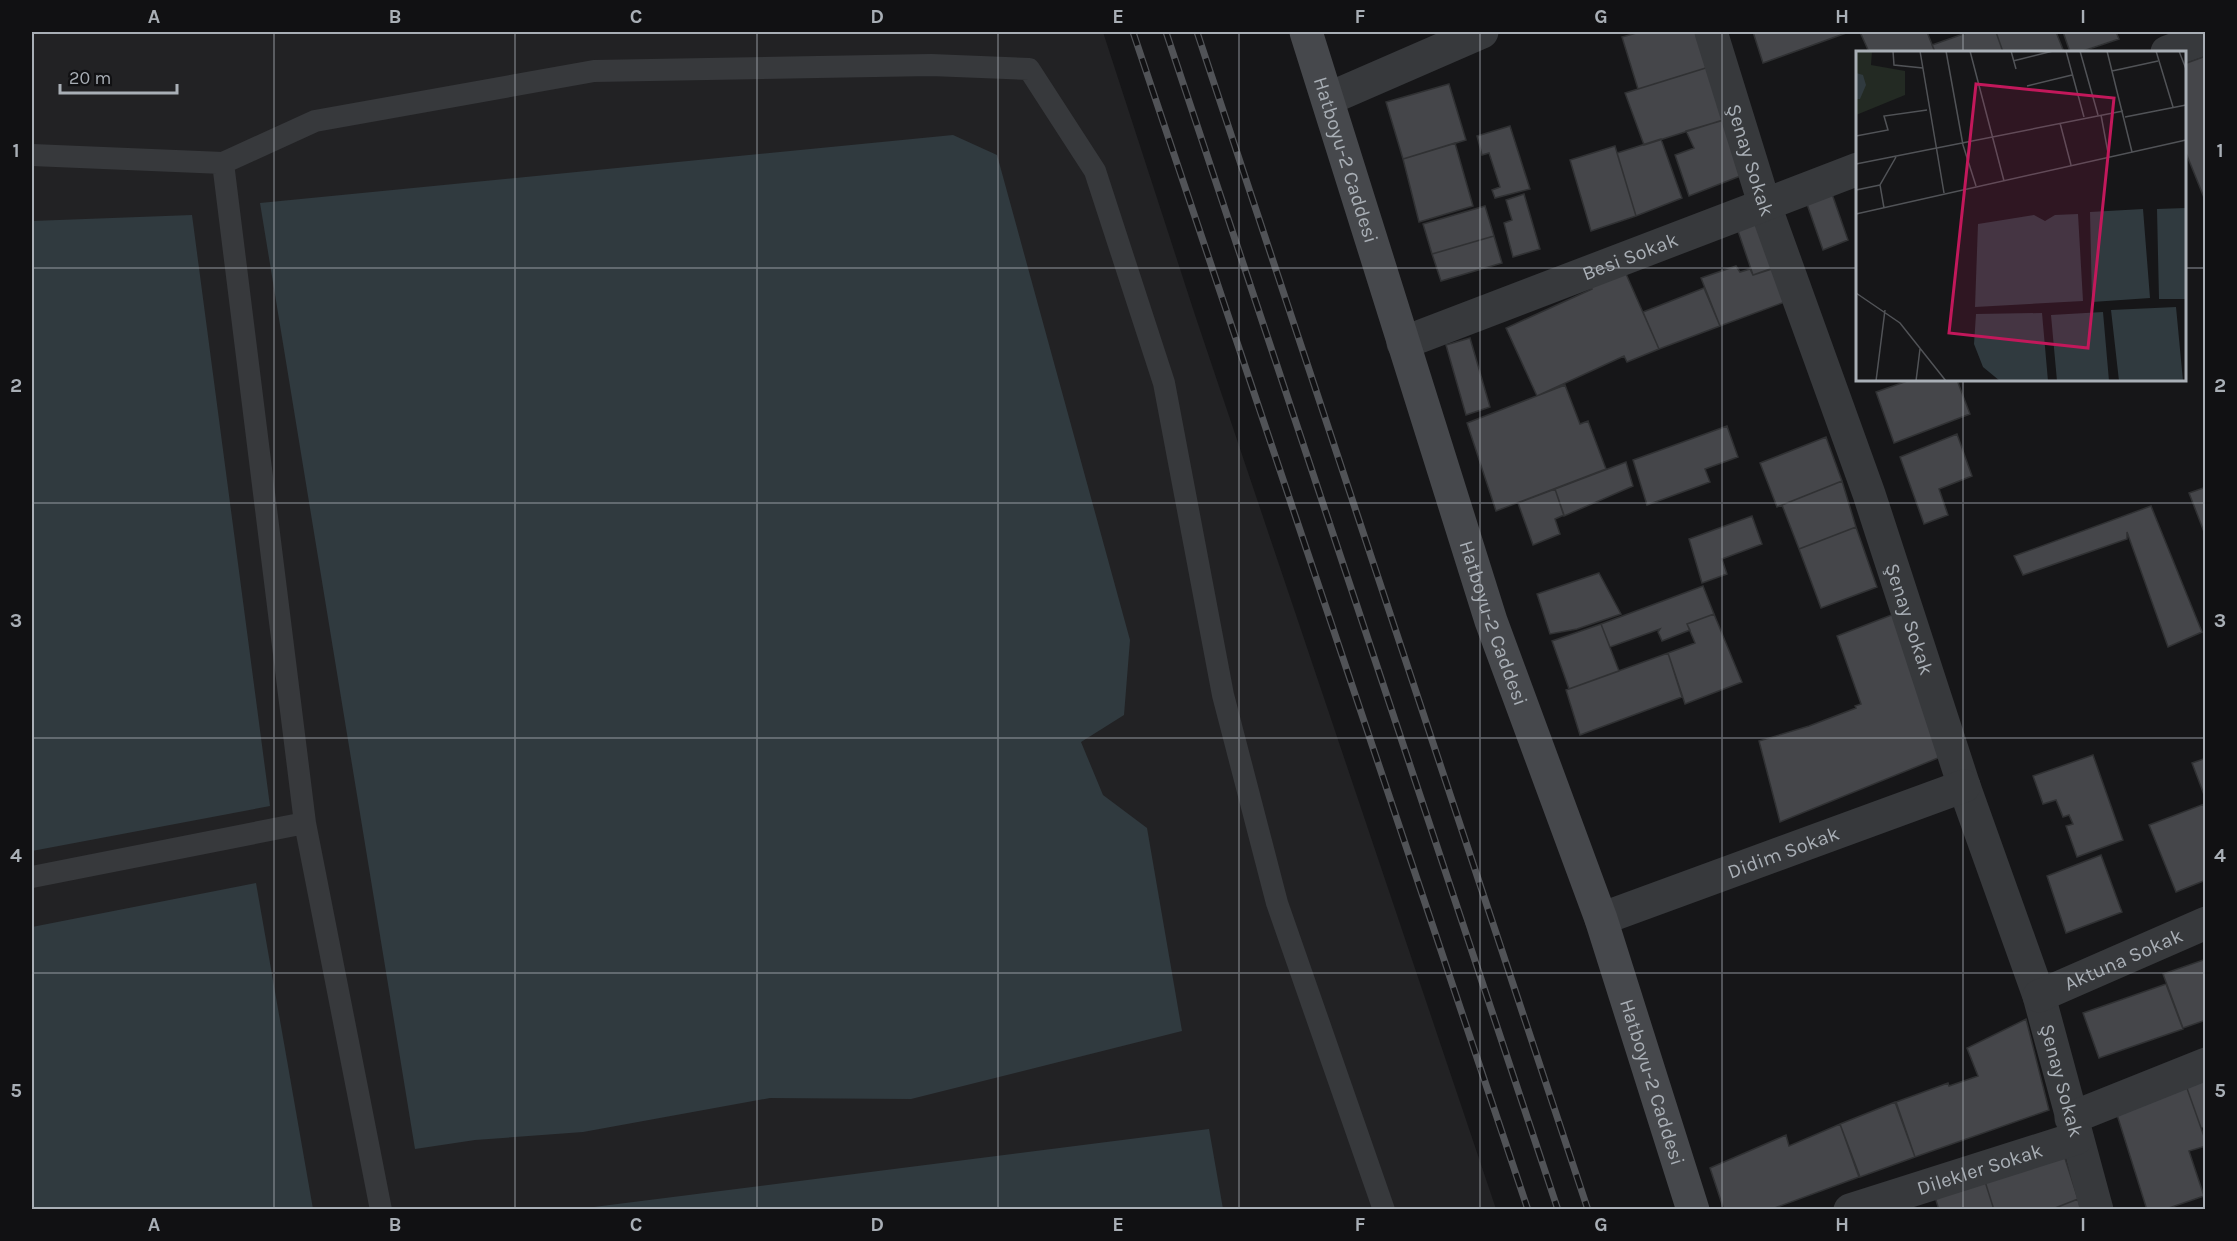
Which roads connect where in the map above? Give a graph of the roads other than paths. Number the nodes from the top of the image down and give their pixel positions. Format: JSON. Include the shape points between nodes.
{"nodes":[{"id":1,"x":1306,"y":32,"type":"edge"},
{"id":2,"x":1482,"y":32,"type":"edge"},
{"id":3,"x":1711,"y":32,"type":"edge"},
{"id":4,"x":2205,"y":38,"type":"edge"},
{"id":5,"x":2170,"y":51,"type":"edge"},
{"id":6,"x":1328,"y":99,"type":"junction"},
{"id":7,"x":32,"y":155,"type":"edge"},
{"id":8,"x":223,"y":163,"type":"junction"},
{"id":9,"x":1856,"y":169,"type":"edge"},
{"id":10,"x":1764,"y":203,"type":"junction"},
{"id":11,"x":1403,"y":343,"type":"junction"},
{"id":12,"x":1964,"y":786,"type":"junction"},
{"id":13,"x":306,"y":823,"type":"junction"},
{"id":14,"x":32,"y":877,"type":"edge"},
{"id":15,"x":1601,"y":919,"type":"junction"},
{"id":16,"x":2205,"y":923,"type":"edge"},
{"id":17,"x":2039,"y":996,"type":"junction"},
{"id":18,"x":2205,"y":1064,"type":"edge"},
{"id":19,"x":2074,"y":1128,"type":"junction"},
{"id":20,"x":381,"y":1209,"type":"edge"},
{"id":21,"x":1384,"y":1209,"type":"edge"},
{"id":22,"x":1693,"y":1209,"type":"edge"},
{"id":23,"x":1850,"y":1209,"type":"edge"},
{"id":24,"x":2097,"y":1209,"type":"edge"}],
"edges":[{"from":1,"to":6,"type":"main road","name":"Hatboyu-2 Caddesi"},
{"from":2,"to":6,"type":"street"},
{"from":3,"to":10,"type":"street","name":"Şenay Sokak"},
{"from":4,"to":5,"type":"street"},
{"from":6,"to":11,"type":"main road","name":"Hatboyu-2 Caddesi"},
{"from":7,"to":8,"type":"lane"},
{"from":8,"to":13,"type":"lane"},
{"from":8,"to":21,"type":"lane","via":[[315,121],[594,71],[931,65],[1029,69],[1095,171],[1164,382],[1224,695],[1277,903]]},
{"from":9,"to":10,"type":"street","name":"Besi Sokak"},
{"from":10,"to":11,"type":"street","name":"Besi Sokak"},
{"from":10,"to":12,"type":"street","name":"Şenay Sokak","via":[[1869,494]]},
{"from":11,"to":15,"type":"main road","name":"Hatboyu-2 Caddesi","via":[[1491,621]]},
{"from":12,"to":15,"type":"street","name":"Didim Sokak"},
{"from":12,"to":17,"type":"street","name":"Şenay Sokak"},
{"from":13,"to":14,"type":"lane"},
{"from":13,"to":20,"type":"lane"},
{"from":15,"to":22,"type":"main road","name":"Hatboyu-2 Caddesi"},
{"from":16,"to":17,"type":"street","name":"Aktuna Sokak"},
{"from":17,"to":19,"type":"street","name":"Şenay Sokak"},
{"from":18,"to":19,"type":"street","name":"Dilekler Sokak"},
{"from":19,"to":23,"type":"street","name":"Dilekler Sokak"},
{"from":19,"to":24,"type":"street","name":"Şenay Sokak"}]}
